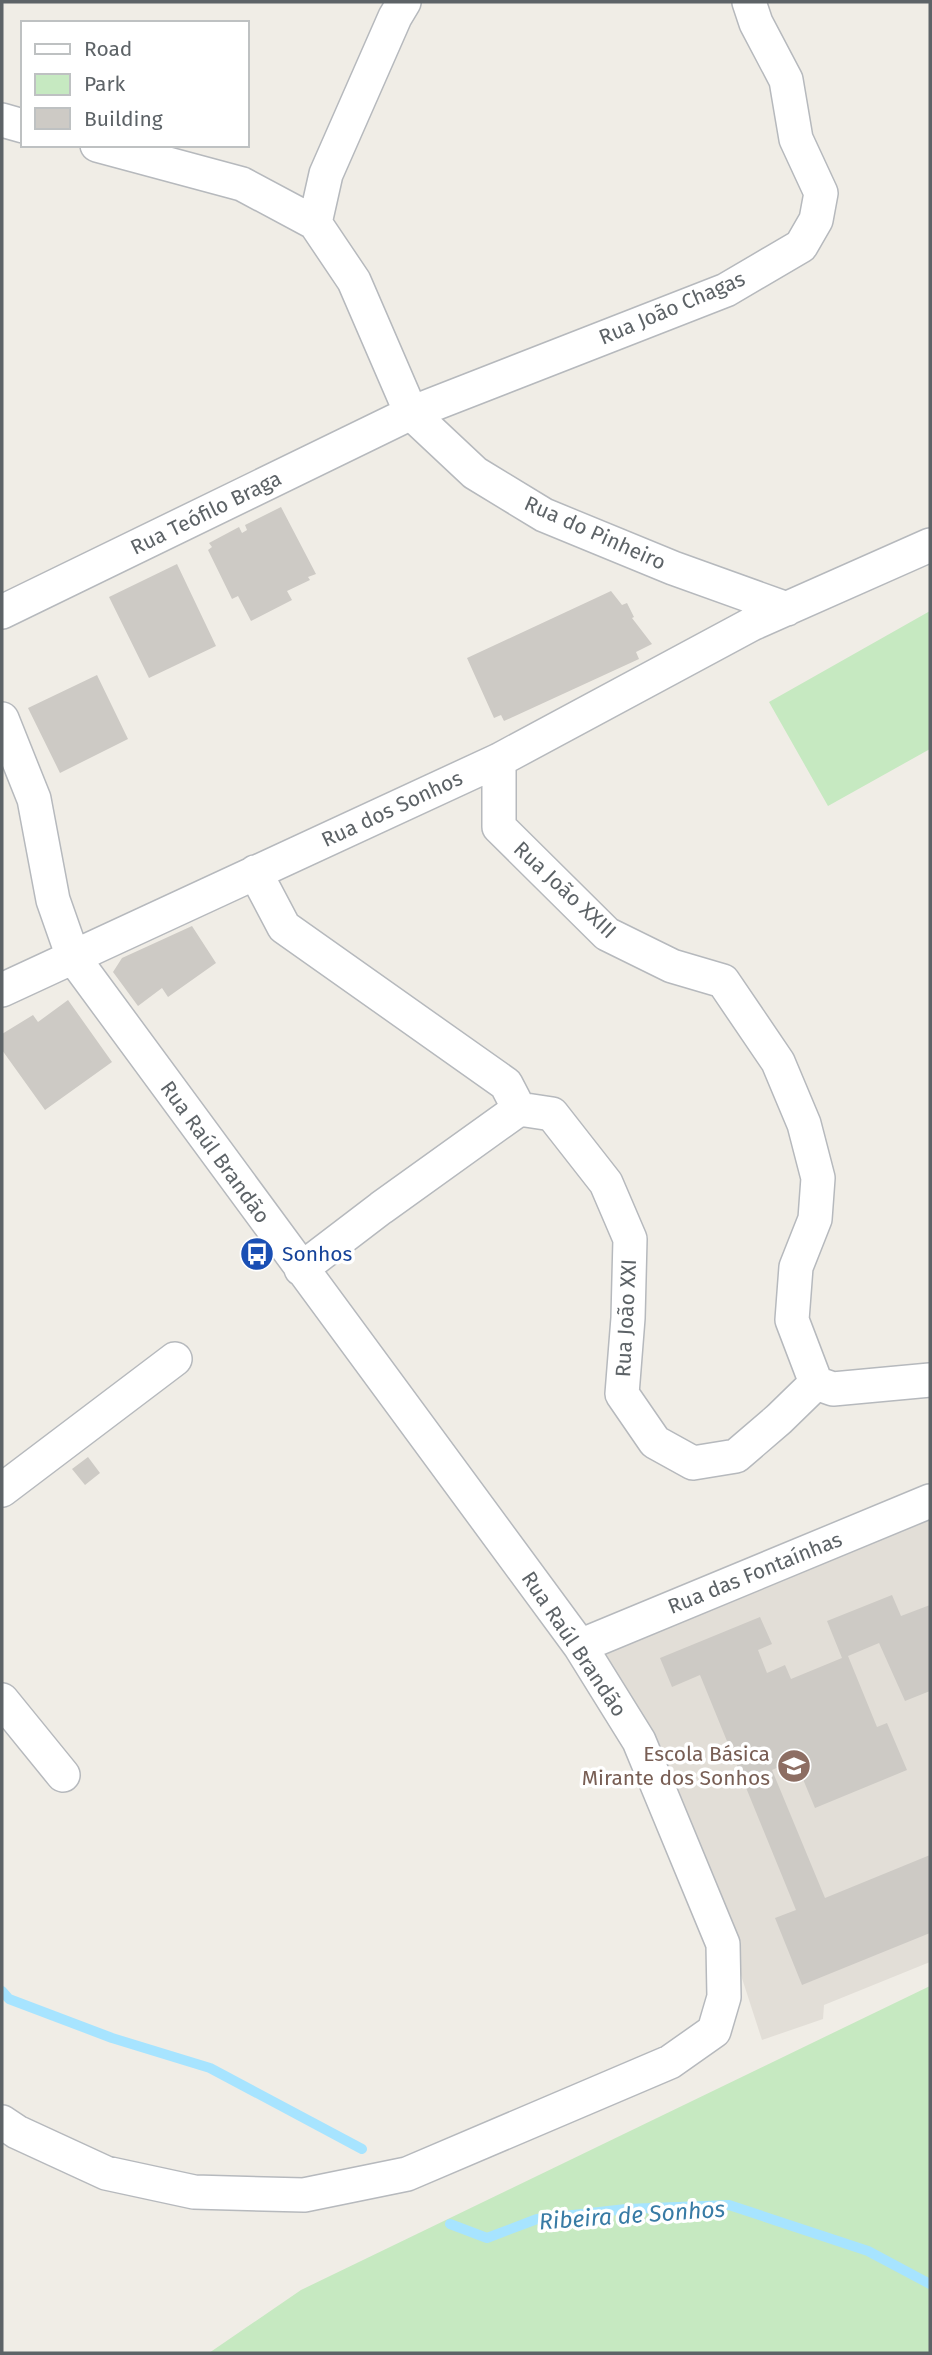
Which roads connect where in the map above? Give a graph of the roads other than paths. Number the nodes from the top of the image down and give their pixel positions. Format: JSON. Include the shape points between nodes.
{"nodes":[{"id":1,"x":404,"y":2,"type":"edge"},
{"id":2,"x":748,"y":2,"type":"edge"},
{"id":3,"x":2,"y":120,"type":"edge"},
{"id":4,"x":21,"y":125,"type":"edge"},
{"id":5,"x":104,"y":147,"type":"edge"},
{"id":6,"x":315,"y":223,"type":"junction"},
{"id":7,"x":411,"y":413,"type":"junction"},
{"id":8,"x":930,"y":545,"type":"edge"},
{"id":9,"x":787,"y":610,"type":"junction"},
{"id":10,"x":2,"y":612,"type":"edge"},
{"id":11,"x":2,"y":719,"type":"edge"},
{"id":12,"x":499,"y":760,"type":"junction"},
{"id":13,"x":256,"y":872,"type":"junction"},
{"id":14,"x":73,"y":957,"type":"junction"},
{"id":15,"x":2,"y":990,"type":"edge"},
{"id":16,"x":519,"y":1110,"type":"junction"},
{"id":17,"x":301,"y":1269,"type":"junction"},
{"id":18,"x":175,"y":1359,"type":"dead end"},
{"id":19,"x":930,"y":1380,"type":"edge"},
{"id":20,"x":816,"y":1383,"type":"junction"},
{"id":21,"x":2,"y":1490,"type":"edge"},
{"id":22,"x":930,"y":1501,"type":"edge"},
{"id":23,"x":580,"y":1646,"type":"junction"},
{"id":24,"x":2,"y":1699,"type":"edge"},
{"id":25,"x":62,"y":1775,"type":"dead end"},
{"id":26,"x":2,"y":2122,"type":"edge"}],
"edges":[{"from":1,"to":6,"type":"street","via":[[326,174]]},
{"from":2,"to":7,"type":"street","name":"Rua João Chagas","via":[[786,80],[796,139],[821,193],[816,220],[801,246],[726,290]]},
{"from":3,"to":4,"type":"street"},
{"from":5,"to":6,"type":"street","name":"Rua do Pinheiro","via":[[242,184]]},
{"from":6,"to":7,"type":"street","name":"Rua do Pinheiro","via":[[354,281]]},
{"from":7,"to":9,"type":"street","name":"Rua do Pinheiro","via":[[475,473],[544,515]]},
{"from":7,"to":10,"type":"street","name":"Rua Teófilo Braga"},
{"from":8,"to":9,"type":"street","name":"Rua dos Sonhos"},
{"from":9,"to":12,"type":"street","name":"Rua dos Sonhos","via":[[752,624]]},
{"from":11,"to":14,"type":"street","via":[[34,799],[52,900]]},
{"from":12,"to":13,"type":"street","name":"Rua dos Sonhos"},
{"from":12,"to":20,"type":"street","name":"Rua João XXIII","via":[[499,827],[607,934],[671,966],[723,981],[778,1062],[804,1124],[818,1178],[815,1219],[796,1267],[792,1320]]},
{"from":13,"to":14,"type":"street","name":"Rua dos Sonhos"},
{"from":13,"to":16,"type":"street","via":[[284,927],[506,1084]]},
{"from":14,"to":15,"type":"street","name":"Rua dos Sonhos"},
{"from":14,"to":17,"type":"street","name":"Rua Raúl Brandão"},
{"from":16,"to":17,"type":"street"},
{"from":16,"to":20,"type":"street","name":"Rua João XXI","via":[[552,1114],[606,1183],[630,1239],[622,1394],[656,1442],[693,1462],[736,1456]]},
{"from":17,"to":23,"type":"street","name":"Rua Raúl Brandão"},
{"from":18,"to":21,"type":"street"},
{"from":19,"to":20,"type":"street","via":[[833,1389]]},
{"from":22,"to":23,"type":"street","name":"Rua das Fontaínhas"},
{"from":23,"to":26,"type":"street","name":"Rua Raúl Brandão","via":[[639,1741],[723,1944],[724,1997],[714,2031],[670,2062],[407,2174],[304,2195],[194,2192],[106,2173]]},
{"from":24,"to":25,"type":"street"}]}
